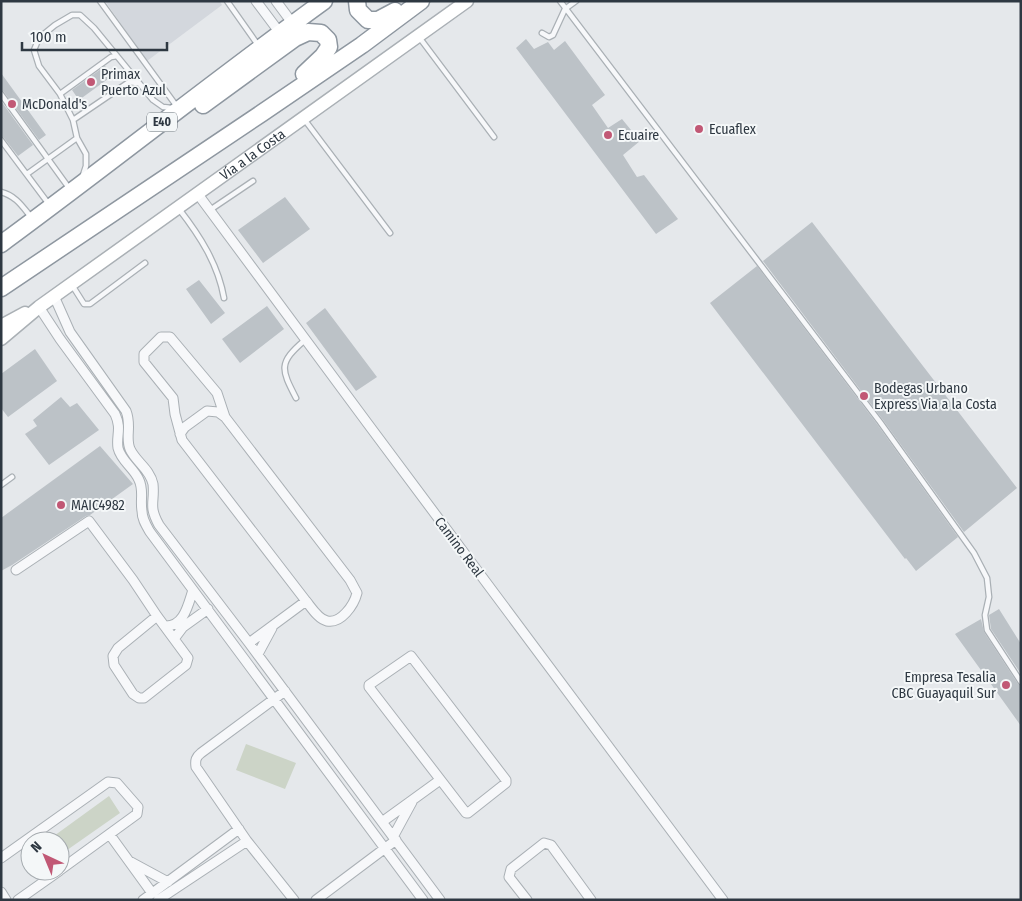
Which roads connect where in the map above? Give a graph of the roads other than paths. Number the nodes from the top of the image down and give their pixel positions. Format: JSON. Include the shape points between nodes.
{"nodes":[{"id":1,"x":100,"y":1,"type":"edge"},
{"id":2,"x":227,"y":1,"type":"edge"},
{"id":3,"x":257,"y":1,"type":"edge"},
{"id":4,"x":276,"y":1,"type":"edge"},
{"id":5,"x":324,"y":1,"type":"edge"},
{"id":6,"x":356,"y":1,"type":"edge"},
{"id":7,"x":410,"y":1,"type":"edge"},
{"id":8,"x":421,"y":1,"type":"edge"},
{"id":9,"x":467,"y":1,"type":"edge"},
{"id":10,"x":560,"y":1,"type":"edge"},
{"id":11,"x":576,"y":1,"type":"edge"},
{"id":12,"x":565,"y":8,"type":"junction"},
{"id":13,"x":286,"y":28,"type":"junction"},
{"id":14,"x":542,"y":33,"type":"dead end"},
{"id":15,"x":418,"y":36,"type":"junction"},
{"id":16,"x":260,"y":48,"type":"junction"},
{"id":17,"x":117,"y":56,"type":"junction"},
{"id":18,"x":138,"y":83,"type":"junction"},
{"id":19,"x":1,"y":94,"type":"edge"},
{"id":20,"x":60,"y":94,"type":"junction"},
{"id":21,"x":179,"y":109,"type":"junction"},
{"id":22,"x":262,"y":113,"type":"junction"},
{"id":23,"x":303,"y":118,"type":"junction"},
{"id":24,"x":73,"y":120,"type":"junction"},
{"id":25,"x":494,"y":137,"type":"dead end"},
{"id":26,"x":77,"y":138,"type":"junction"},
{"id":27,"x":1,"y":140,"type":"edge"},
{"id":28,"x":48,"y":159,"type":"junction"},
{"id":29,"x":27,"y":174,"type":"junction"},
{"id":30,"x":253,"y":181,"type":"dead end"},
{"id":31,"x":76,"y":189,"type":"junction"},
{"id":32,"x":1,"y":192,"type":"edge"},
{"id":33,"x":197,"y":193,"type":"junction"},
{"id":34,"x":51,"y":207,"type":"junction"},
{"id":35,"x":179,"y":208,"type":"junction"},
{"id":36,"x":210,"y":210,"type":"junction"},
{"id":37,"x":33,"y":220,"type":"junction"},
{"id":38,"x":390,"y":233,"type":"dead end"},
{"id":39,"x":1,"y":244,"type":"edge"},
{"id":40,"x":144,"y":263,"type":"dead end"},
{"id":41,"x":71,"y":284,"type":"junction"},
{"id":42,"x":1,"y":288,"type":"edge"},
{"id":43,"x":54,"y":296,"type":"junction"},
{"id":44,"x":224,"y":298,"type":"dead end"},
{"id":45,"x":39,"y":307,"type":"junction"},
{"id":46,"x":1,"y":326,"type":"edge"},
{"id":47,"x":1,"y":339,"type":"edge"},
{"id":48,"x":306,"y":340,"type":"junction"},
{"id":49,"x":296,"y":398,"type":"dead end"},
{"id":50,"x":225,"y":416,"type":"junction"},
{"id":51,"x":180,"y":434,"type":"junction"},
{"id":52,"x":12,"y":478,"type":"dead end"},
{"id":53,"x":2,"y":482,"type":"edge"},
{"id":54,"x":180,"y":553,"type":"junction"},
{"id":55,"x":170,"y":560,"type":"junction"},
{"id":56,"x":16,"y":570,"type":"dead end"},
{"id":57,"x":193,"y":590,"type":"junction"},
{"id":58,"x":306,"y":601,"type":"junction"},
{"id":59,"x":208,"y":609,"type":"junction"},
{"id":60,"x":157,"y":616,"type":"junction"},
{"id":61,"x":165,"y":626,"type":"junction"},
{"id":62,"x":274,"y":626,"type":"junction"},
{"id":63,"x":174,"y":639,"type":"junction"},
{"id":64,"x":250,"y":643,"type":"junction"},
{"id":65,"x":258,"y":654,"type":"junction"},
{"id":66,"x":1021,"y":682,"type":"edge"},
{"id":67,"x":285,"y":691,"type":"junction"},
{"id":68,"x":274,"y":700,"type":"junction"},
{"id":69,"x":440,"y":780,"type":"junction"},
{"id":70,"x":413,"y":800,"type":"junction"},
{"id":71,"x":382,"y":822,"type":"junction"},
{"id":72,"x":240,"y":830,"type":"junction"},
{"id":73,"x":110,"y":835,"type":"junction"},
{"id":74,"x":394,"y":838,"type":"junction"},
{"id":75,"x":247,"y":840,"type":"junction"},
{"id":76,"x":384,"y":848,"type":"junction"},
{"id":77,"x":1,"y":858,"type":"edge"},
{"id":78,"x":129,"y":861,"type":"junction"},
{"id":79,"x":195,"y":862,"type":"junction"},
{"id":80,"x":70,"y":863,"type":"edge"},
{"id":81,"x":201,"y":871,"type":"junction"},
{"id":82,"x":45,"y":881,"type":"edge"},
{"id":83,"x":168,"y":882,"type":"junction"},
{"id":84,"x":1,"y":892,"type":"edge"},
{"id":85,"x":155,"y":896,"type":"edge"},
{"id":86,"x":6,"y":900,"type":"edge"},
{"id":87,"x":18,"y":900,"type":"edge"},
{"id":88,"x":143,"y":900,"type":"edge"},
{"id":89,"x":294,"y":900,"type":"edge"},
{"id":90,"x":316,"y":900,"type":"edge"},
{"id":91,"x":423,"y":900,"type":"edge"},
{"id":92,"x":440,"y":900,"type":"edge"},
{"id":93,"x":527,"y":900,"type":"edge"},
{"id":94,"x":591,"y":900,"type":"edge"},
{"id":95,"x":723,"y":900,"type":"edge"}],
"edges":[{"from":1,"to":21,"type":"lane"},
{"from":2,"to":16,"type":"lane"},
{"from":3,"to":13,"type":"street"},
{"from":4,"to":13,"type":"street"},
{"from":5,"to":13,"type":"highway","number":"E40"},
{"from":6,"to":7,"type":"highway","via":[[361,15],[373,21]]},
{"from":8,"to":22,"type":"highway","name":"Vía a la Costa"},
{"from":9,"to":15,"type":"street","name":"Vía a la Costa"},
{"from":10,"to":12,"type":"lane"},
{"from":11,"to":12,"type":"lane"},
{"from":12,"to":14,"type":"lane","via":[[553,35],[549,37]]},
{"from":12,"to":66,"type":"lane","via":[[880,422],[974,553],[987,578],[989,597],[985,615],[988,630]]},
{"from":13,"to":16,"type":"highway","number":"E40"},
{"from":15,"to":23,"type":"street","name":"Vía a la Costa"},
{"from":15,"to":25,"type":"lane"},
{"from":16,"to":21,"type":"highway","number":"E40"},
{"from":17,"to":18,"type":"lane"},
{"from":17,"to":20,"type":"lane","via":[[110,57]]},
{"from":17,"to":20,"type":"lane","via":[[80,15],[72,15],[54,25],[39,38],[34,50],[39,66]]},
{"from":18,"to":21,"type":"lane","via":[[163,107]]},
{"from":18,"to":24,"type":"lane","via":[[129,82]]},
{"from":19,"to":28,"type":"lane"},
{"from":20,"to":24,"type":"lane"},
{"from":21,"to":31,"type":"highway","number":"E40"},
{"from":22,"to":31,"type":"highway","via":[[323,56],[329,47],[325,36],[314,31],[295,38]]},
{"from":22,"to":42,"type":"highway","name":"Vía a la Costa"},
{"from":23,"to":33,"type":"street","name":"Vía a la Costa"},
{"from":23,"to":38,"type":"lane"},
{"from":24,"to":26,"type":"lane"},
{"from":26,"to":28,"type":"lane"},
{"from":26,"to":31,"type":"lane","via":[[86,154],[86,166]]},
{"from":27,"to":29,"type":"lane"},
{"from":28,"to":29,"type":"lane"},
{"from":28,"to":31,"type":"lane"},
{"from":29,"to":34,"type":"lane"},
{"from":30,"to":36,"type":"lane"},
{"from":31,"to":34,"type":"highway","number":"E40"},
{"from":32,"to":37,"type":"lane","via":[[17,200]]},
{"from":33,"to":35,"type":"street","name":"Vía a la Costa"},
{"from":33,"to":36,"type":"street","name":"Camino Real"},
{"from":34,"to":37,"type":"highway","number":"E40"},
{"from":35,"to":41,"type":"street","name":"Vía a la Costa"},
{"from":35,"to":44,"type":"lane","via":[[199,234],[212,259]]},
{"from":36,"to":48,"type":"street","name":"Camino Real"},
{"from":37,"to":39,"type":"highway","number":"E40"},
{"from":40,"to":41,"type":"lane","via":[[90,304],[84,304]]},
{"from":41,"to":43,"type":"street","name":"Vía a la Costa"},
{"from":43,"to":45,"type":"street","name":"Vía a la Costa"},
{"from":43,"to":54,"type":"street","via":[[70,332],[126,411],[130,450],[147,471],[153,485],[154,516]]},
{"from":45,"to":46,"type":"street","name":"Vía a la Costa"},
{"from":45,"to":47,"type":"street","name":"Vía a la Costa"},
{"from":45,"to":55,"type":"street","via":[[115,414],[119,423],[118,448],[142,489],[144,521]]},
{"from":48,"to":49,"type":"lane","via":[[285,364],[284,374]]},
{"from":48,"to":95,"type":"street","name":"Camino Real"},
{"from":50,"to":51,"type":"street","via":[[207,411]]},
{"from":50,"to":51,"type":"street","via":[[217,393],[170,337],[161,337],[144,354],[144,362],[173,398]]},
{"from":50,"to":58,"type":"street","via":[[357,593],[354,603],[337,620],[321,618]]},
{"from":51,"to":58,"type":"street"},
{"from":52,"to":53,"type":"lane"},
{"from":54,"to":55,"type":"street"},
{"from":54,"to":64,"type":"street"},
{"from":55,"to":57,"type":"street"},
{"from":56,"to":60,"type":"street","via":[[89,521]]},
{"from":57,"to":59,"type":"street"},
{"from":57,"to":61,"type":"street","via":[[179,622],[171,627]]},
{"from":58,"to":62,"type":"street"},
{"from":59,"to":63,"type":"street","via":[[183,627]]},
{"from":59,"to":68,"type":"street"},
{"from":60,"to":61,"type":"street"},
{"from":60,"to":63,"type":"street","via":[[118,648],[113,656],[114,665],[134,696],[144,698],[186,665],[188,658]]},
{"from":61,"to":63,"type":"street"},
{"from":62,"to":64,"type":"street"},
{"from":62,"to":65,"type":"street"},
{"from":64,"to":65,"type":"street"},
{"from":65,"to":67,"type":"street"},
{"from":67,"to":68,"type":"street"},
{"from":67,"to":71,"type":"street"},
{"from":68,"to":72,"type":"street","via":[[196,759],[196,766]]},
{"from":68,"to":76,"type":"street"},
{"from":69,"to":69,"type":"street","via":[[466,813],[506,783],[411,656],[369,687]]},
{"from":69,"to":70,"type":"street"},
{"from":70,"to":71,"type":"street"},
{"from":70,"to":74,"type":"street"},
{"from":71,"to":74,"type":"street"},
{"from":72,"to":75,"type":"street"},
{"from":72,"to":79,"type":"street"},
{"from":73,"to":77,"type":"street","via":[[136,814],[138,807],[118,783],[108,782]]},
{"from":73,"to":78,"type":"street"},
{"from":73,"to":80,"type":"street"},
{"from":74,"to":76,"type":"street"},
{"from":74,"to":92,"type":"street"},
{"from":75,"to":81,"type":"street"},
{"from":75,"to":89,"type":"street"},
{"from":76,"to":90,"type":"street"},
{"from":76,"to":91,"type":"street"},
{"from":78,"to":83,"type":"street"},
{"from":78,"to":85,"type":"street"},
{"from":79,"to":81,"type":"street"},
{"from":79,"to":83,"type":"street"},
{"from":81,"to":85,"type":"street"},
{"from":82,"to":87,"type":"street"},
{"from":83,"to":85,"type":"street"},
{"from":84,"to":86,"type":"street"},
{"from":85,"to":88,"type":"street"},
{"from":93,"to":94,"type":"street","via":[[509,873],[544,843],[550,845]]}]}
